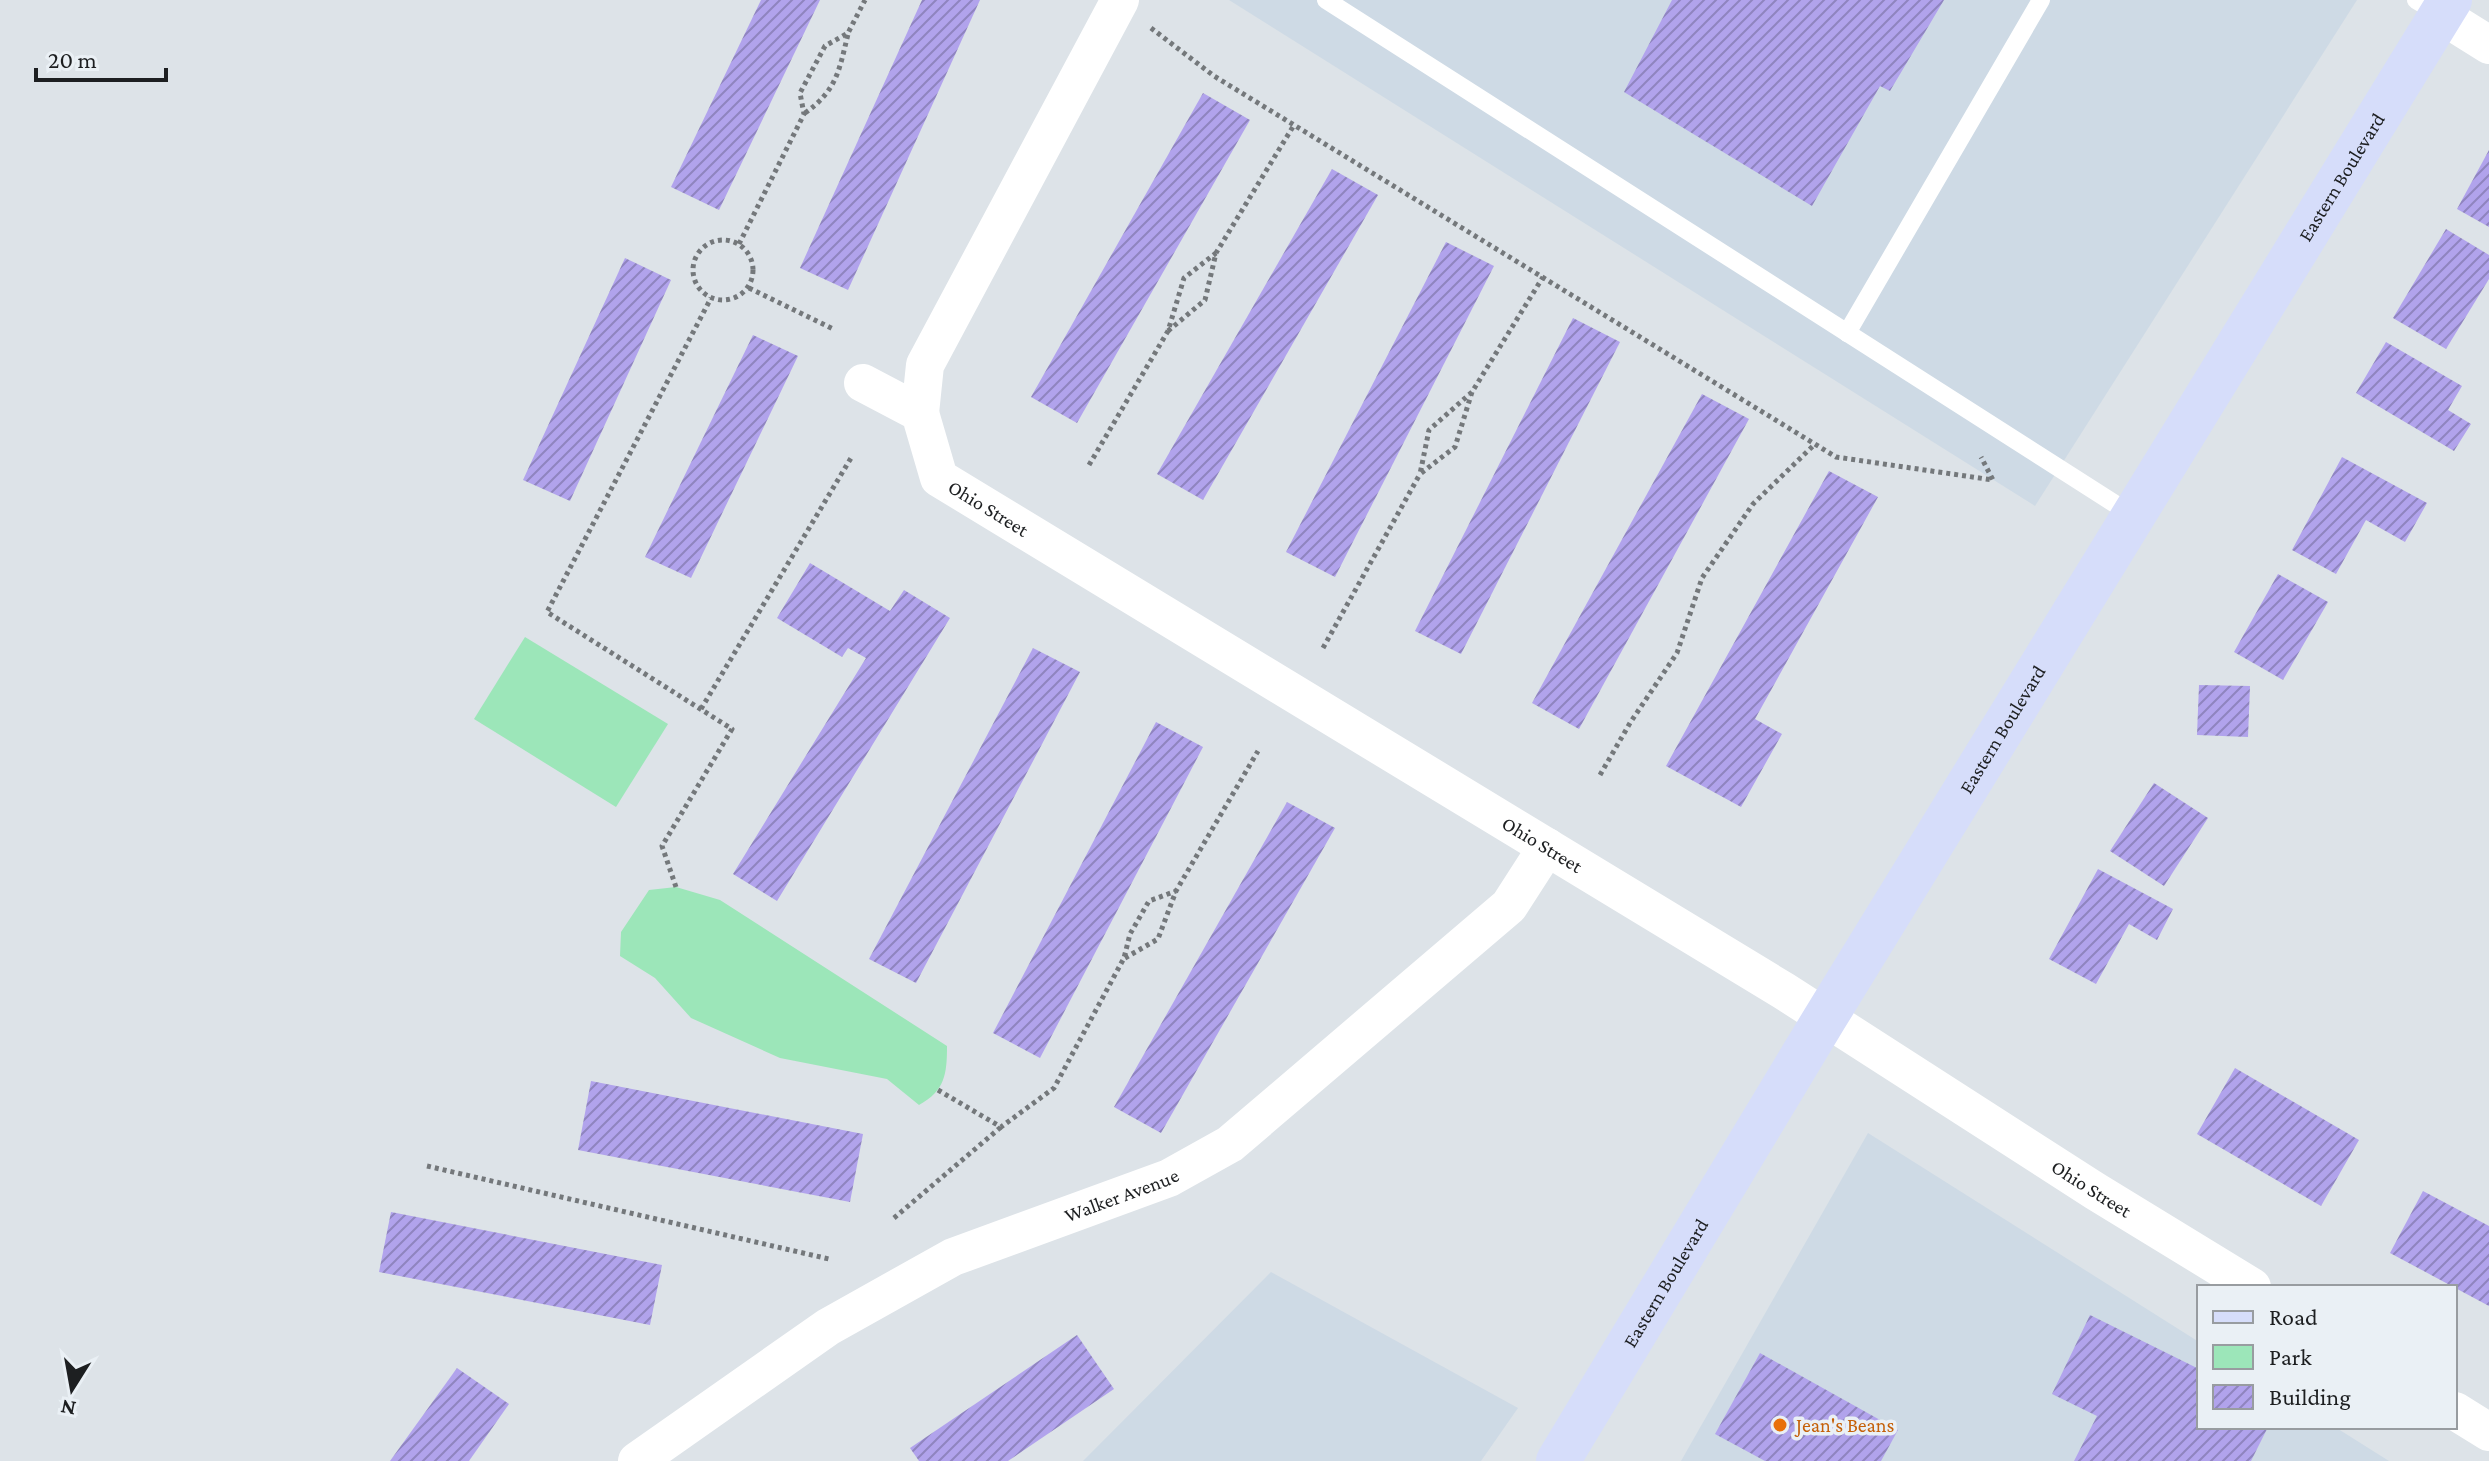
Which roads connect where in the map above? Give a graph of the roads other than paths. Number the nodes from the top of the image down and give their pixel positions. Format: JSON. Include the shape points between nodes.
{"nodes":[{"id":1,"x":1326,"y":0,"type":"edge"},
{"id":2,"x":2041,"y":0,"type":"edge"},
{"id":3,"x":1119,"y":1,"type":"edge"},
{"id":4,"x":2436,"y":5,"type":"edge"},
{"id":5,"x":2489,"y":45,"type":"edge"},
{"id":6,"x":1847,"y":333,"type":"junction"},
{"id":7,"x":863,"y":383,"type":"dead end"},
{"id":8,"x":920,"y":413,"type":"junction"},
{"id":9,"x":2134,"y":516,"type":"junction"},
{"id":10,"x":1547,"y":847,"type":"junction"},
{"id":11,"x":1825,"y":1018,"type":"junction"},
{"id":12,"x":2249,"y":1285,"type":"edge"},
{"id":13,"x":2457,"y":1412,"type":"edge"},
{"id":14,"x":2489,"y":1432,"type":"edge"},
{"id":15,"x":637,"y":1461,"type":"edge"},
{"id":16,"x":1558,"y":1461,"type":"edge"}],
"edges":[{"from":1,"to":6,"type":"lane"},
{"from":2,"to":6,"type":"lane"},
{"from":3,"to":8,"type":"street","via":[[925,365]]},
{"from":4,"to":5,"type":"street"},
{"from":4,"to":9,"type":"main road","name":"Eastern Boulevard"},
{"from":6,"to":9,"type":"lane"},
{"from":7,"to":8,"type":"street"},
{"from":8,"to":10,"type":"street","name":"Ohio Street","via":[[939,478]]},
{"from":9,"to":11,"type":"main road","name":"Eastern Boulevard"},
{"from":10,"to":11,"type":"street","name":"Ohio Street"},
{"from":10,"to":15,"type":"street","name":"Walker Avenue","via":[[1509,906],[1230,1144],[1169,1178],[953,1257],[828,1327]]},
{"from":11,"to":12,"type":"street","name":"Ohio Street"},
{"from":11,"to":16,"type":"main road","name":"Eastern Boulevard"},
{"from":13,"to":14,"type":"street"}]}
